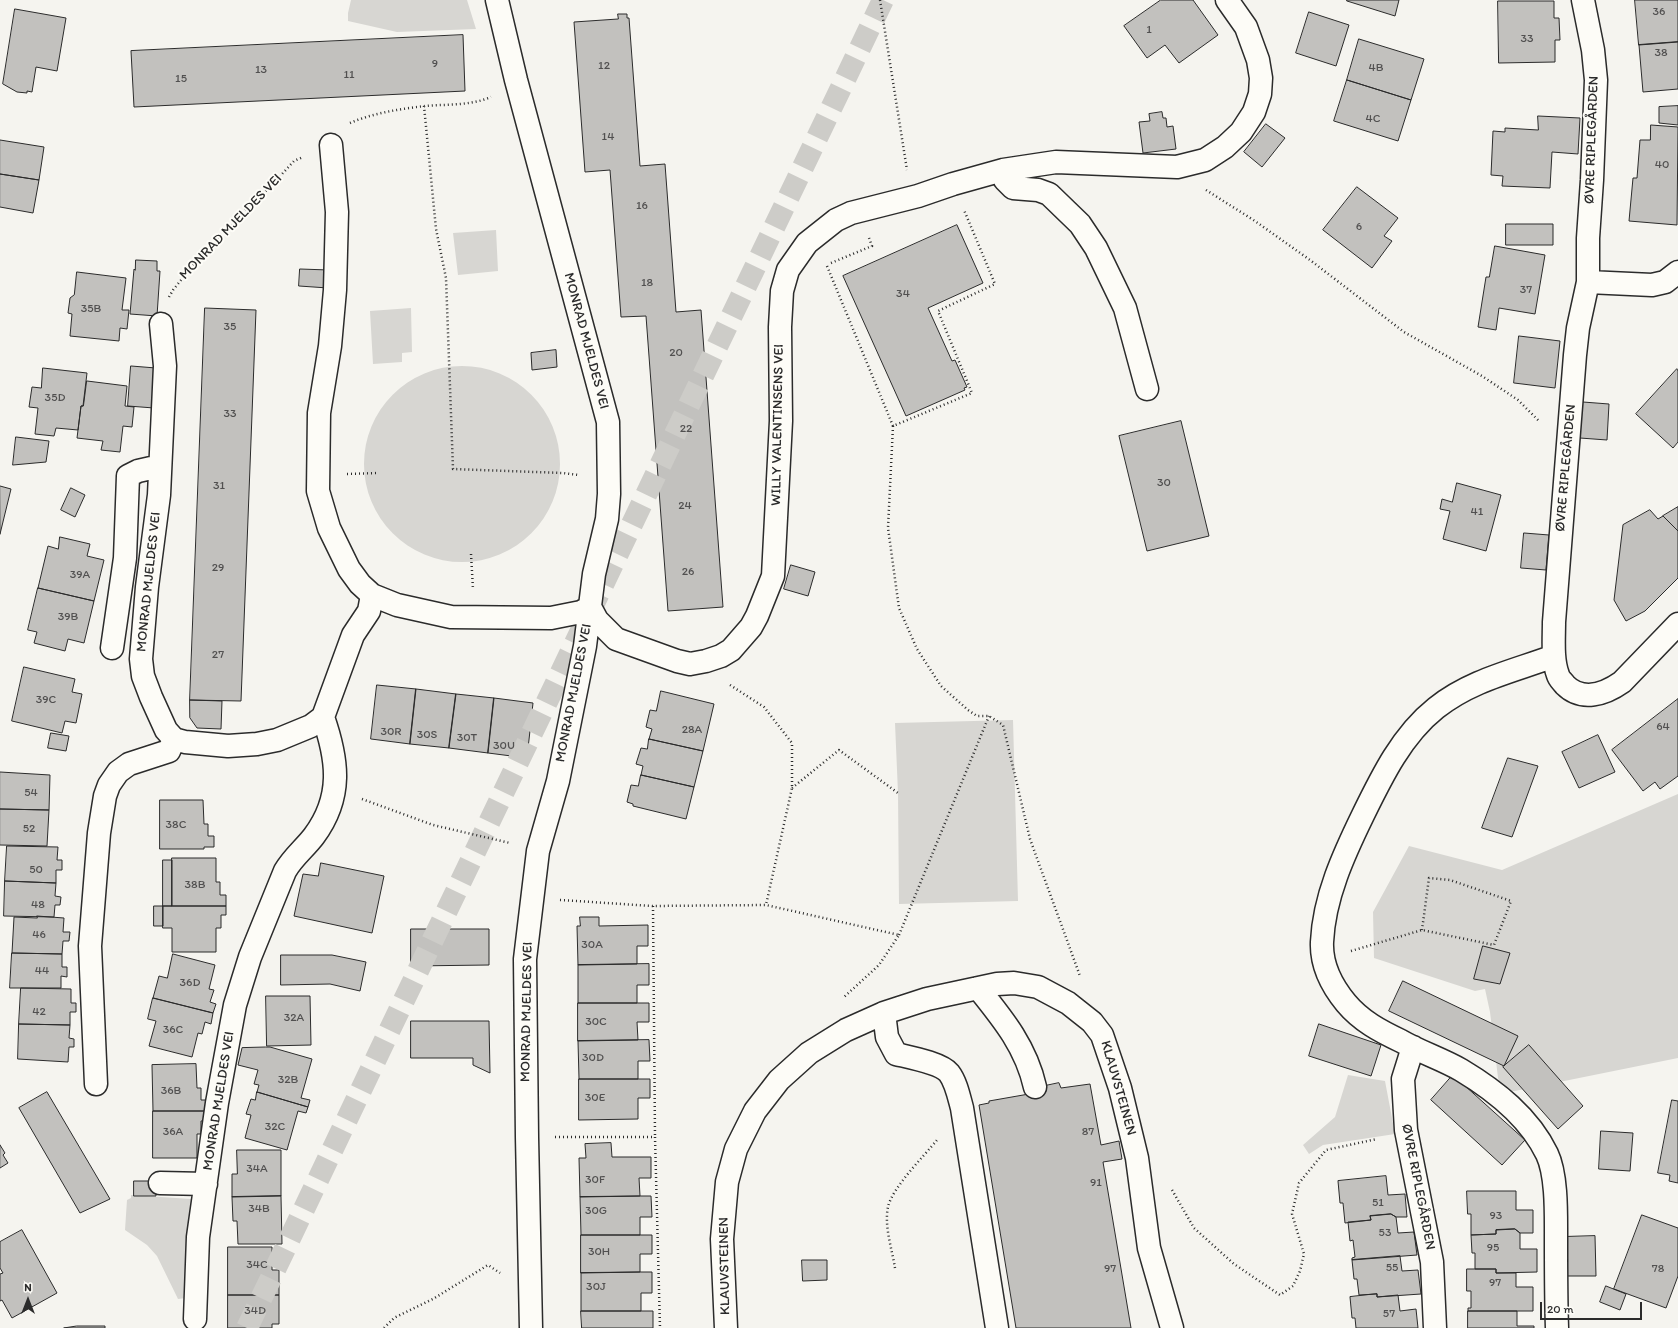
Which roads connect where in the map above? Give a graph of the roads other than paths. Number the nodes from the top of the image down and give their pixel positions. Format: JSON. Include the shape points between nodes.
{"nodes":[{"id":1,"x":497,"y":0,"type":"edge"},
{"id":2,"x":1227,"y":0,"type":"edge"},
{"id":3,"x":1583,"y":0,"type":"edge"},
{"id":4,"x":331,"y":145,"type":"dead end"},
{"id":5,"x":1003,"y":170,"type":"junction"},
{"id":6,"x":1678,"y":272,"type":"edge"},
{"id":7,"x":1588,"y":282,"type":"junction"},
{"id":8,"x":161,"y":324,"type":"dead end"},
{"id":9,"x":1147,"y":389,"type":"dead end"},
{"id":10,"x":160,"y":466,"type":"junction"},
{"id":11,"x":372,"y":596,"type":"junction"},
{"id":12,"x":590,"y":607,"type":"junction"},
{"id":13,"x":1678,"y":624,"type":"edge"},
{"id":14,"x":112,"y":648,"type":"dead end"},
{"id":15,"x":1554,"y":656,"type":"junction"},
{"id":16,"x":323,"y":717,"type":"junction"},
{"id":17,"x":174,"y":739,"type":"junction"},
{"id":18,"x":978,"y":988,"type":"junction"},
{"id":19,"x":884,"y":1013,"type":"junction"},
{"id":20,"x":1412,"y":1048,"type":"junction"},
{"id":21,"x":96,"y":1084,"type":"dead end"},
{"id":22,"x":1035,"y":1087,"type":"dead end"},
{"id":23,"x":160,"y":1183,"type":"dead end"},
{"id":24,"x":206,"y":1184,"type":"junction"},
{"id":25,"x":196,"y":1319,"type":"dead end"},
{"id":26,"x":531,"y":1328,"type":"edge"},
{"id":27,"x":726,"y":1328,"type":"edge"},
{"id":28,"x":997,"y":1328,"type":"edge"},
{"id":29,"x":1172,"y":1328,"type":"edge"},
{"id":30,"x":1435,"y":1328,"type":"edge"},
{"id":31,"x":1557,"y":1328,"type":"edge"}],
"edges":[{"from":1,"to":12,"type":"street","name":"MONRAD MJELDES VEI","via":[[608,422],[607,519],[594,574]]},
{"from":2,"to":5,"type":"street","name":"WILLY VALENTINSENS VEI","via":[[1246,27],[1258,60],[1261,78],[1260,94],[1254,112],[1241,132],[1225,148],[1205,160],[1177,167],[1056,162]]},
{"from":3,"to":7,"type":"street","name":"ØVRE RIPLEGÅRDEN","via":[[1596,80]]},
{"from":4,"to":11,"type":"street","name":"MONRAD MJELDES VEI","via":[[336,212],[335,290],[330,346],[319,413],[318,491],[329,528],[350,569]]},
{"from":5,"to":9,"type":"street","via":[[1007,184],[1013,188],[1038,190],[1049,194],[1080,224],[1096,248],[1125,308]]},
{"from":5,"to":12,"type":"street","name":"WILLY VALENTINSENS VEI","via":[[851,213],[836,220],[807,243],[788,270],[782,291],[780,327],[780,421],[773,576],[751,627],[731,650],[721,656],[690,664],[678,661],[616,639],[597,620]]},
{"from":6,"to":7,"type":"street","via":[[1665,282],[1652,285]]},
{"from":7,"to":15,"type":"street","name":"ØVRE RIPLEGÅRDEN","via":[[1576,342],[1554,622]]},
{"from":8,"to":10,"type":"street","name":"MONRAD MJELDES VEI","via":[[165,366]]},
{"from":10,"to":14,"type":"street","name":"MONRAD MJELDES VEI","via":[[128,476],[125,558]]},
{"from":10,"to":17,"type":"street","name":"MONRAD MJELDES VEI","via":[[141,659],[143,676],[151,697],[166,730]]},
{"from":11,"to":12,"type":"street","name":"MONRAD MJELDES VEI","via":[[396,605],[451,616],[551,618],[581,612]]},
{"from":11,"to":16,"type":"street","via":[[369,611],[353,635]]},
{"from":12,"to":26,"type":"street","name":"MONRAD MJELDES VEI","via":[[585,646],[558,781],[538,851],[525,959]]},
{"from":13,"to":15,"type":"street","name":"ØVRE RIPLEGÅRDEN","via":[[1622,682],[1610,690],[1588,696],[1570,689],[1558,677]]},
{"from":15,"to":20,"type":"street","via":[[1463,689],[1417,725],[1378,785],[1335,880],[1326,913],[1322,943],[1327,974],[1346,1004],[1368,1024]]},
{"from":16,"to":17,"type":"street","via":[[311,726],[277,740],[257,744],[228,746]]},
{"from":16,"to":24,"type":"street","name":"MONRAD MJELDES VEI","via":[[336,779],[335,789],[328,816],[285,871],[250,957],[235,1005]]},
{"from":17,"to":21,"type":"street","via":[[169,751],[129,764],[118,772],[108,785],[105,796],[99,833],[90,946]]},
{"from":18,"to":19,"type":"street","name":"KLAUVSTEINEN","via":[[927,999]]},
{"from":18,"to":22,"type":"street","via":[[1018,1042],[1027,1059]]},
{"from":18,"to":29,"type":"street","name":"KLAUVSTEINEN","via":[[1014,983],[1038,987],[1068,1003],[1092,1022],[1102,1035],[1120,1088],[1138,1158],[1149,1248]]},
{"from":19,"to":27,"type":"street","name":"KLAUVSTEINEN","via":[[846,1030],[809,1053],[779,1080],[755,1111],[736,1149],[727,1182],[722,1238]]},
{"from":19,"to":28,"type":"street","via":[[888,1037],[896,1054],[940,1067],[948,1072],[954,1082],[964,1119]]},
{"from":20,"to":30,"type":"street","name":"ØVRE RIPLEGÅRDEN","via":[[1403,1079],[1406,1130],[1432,1262]]},
{"from":20,"to":31,"type":"street","via":[[1461,1070],[1509,1104],[1529,1125],[1548,1156],[1554,1184]]},
{"from":23,"to":24,"type":"street"},
{"from":24,"to":25,"type":"street","name":"MONRAD MJELDES VEI","via":[[198,1237]]}]}
